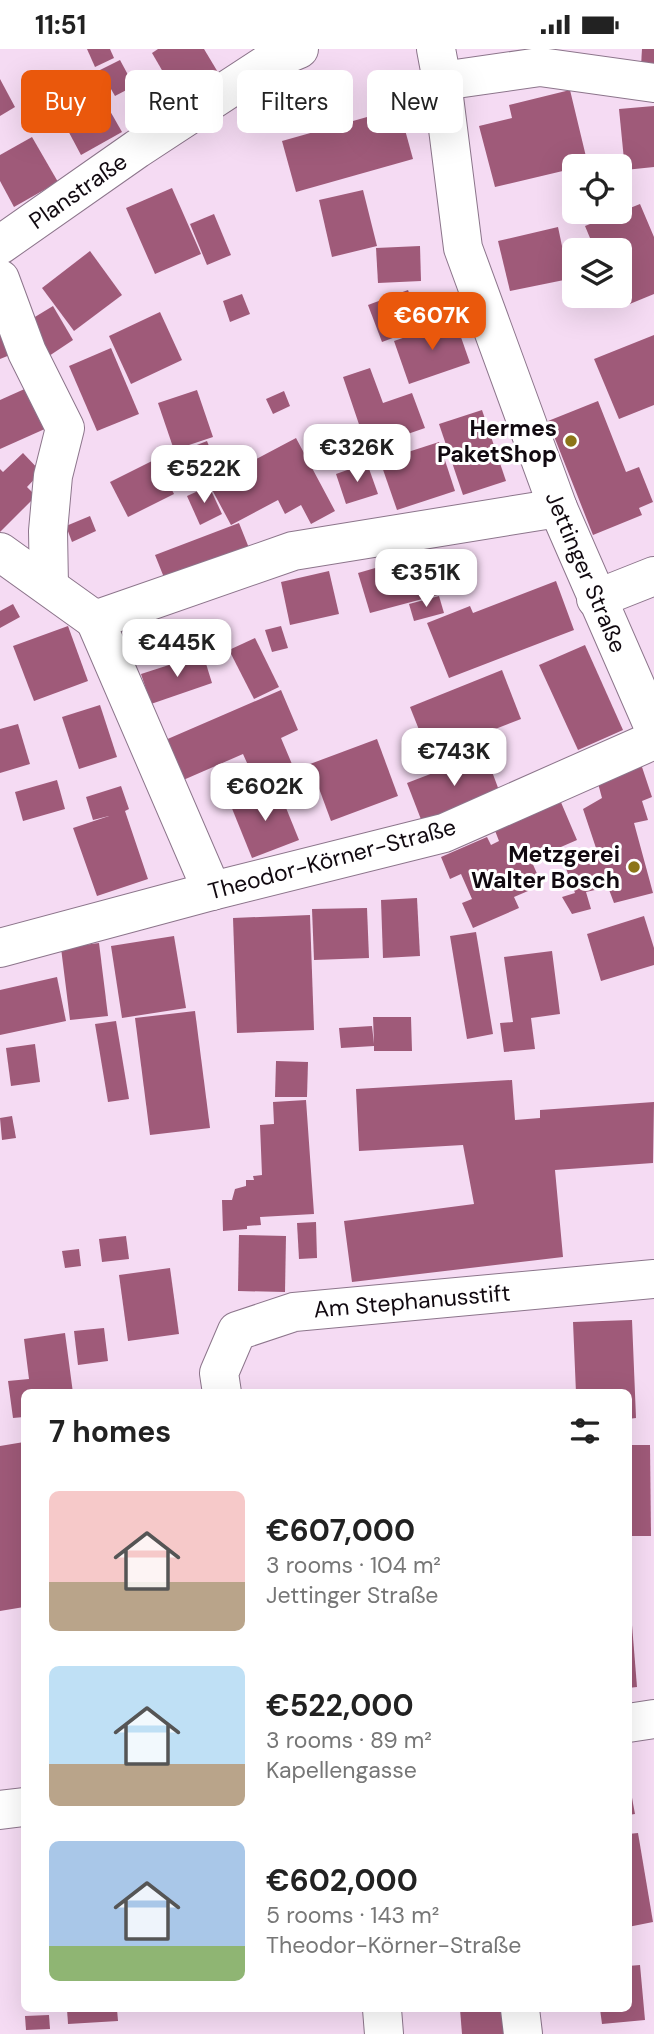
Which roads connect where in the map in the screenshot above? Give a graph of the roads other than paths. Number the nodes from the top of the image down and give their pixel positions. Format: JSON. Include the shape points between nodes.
{"nodes":[{"id":1,"x":299,"y":49,"type":"edge"},
{"id":2,"x":550,"y":58,"type":"edge"},
{"id":3,"x":439,"y":65,"type":"edge"},
{"id":4,"x":654,"y":83,"type":"edge"},
{"id":5,"x":0,"y":246,"type":"edge"},
{"id":6,"x":0,"y":279,"type":"edge"},
{"id":7,"x":558,"y":508,"type":"junction"},
{"id":8,"x":0,"y":552,"type":"edge"},
{"id":9,"x":654,"y":576,"type":"edge"},
{"id":10,"x":49,"y":586,"type":"junction"},
{"id":11,"x":596,"y":599,"type":"junction"},
{"id":12,"x":95,"y":620,"type":"junction"},
{"id":13,"x":654,"y":729,"type":"edge"},
{"id":14,"x":654,"y":740,"type":"edge"},
{"id":15,"x":212,"y":891,"type":"junction"},
{"id":16,"x":0,"y":948,"type":"edge"},
{"id":17,"x":654,"y":1279,"type":"edge"},
{"id":18,"x":221,"y":1389,"type":"edge"},
{"id":19,"x":654,"y":1719,"type":"edge"},
{"id":20,"x":632,"y":1722,"type":"edge"},
{"id":21,"x":21,"y":1807,"type":"edge"},
{"id":22,"x":0,"y":1810,"type":"edge"},
{"id":23,"x":382,"y":2012,"type":"edge"},
{"id":24,"x":520,"y":2012,"type":"edge"},
{"id":25,"x":384,"y":2034,"type":"edge"},
{"id":26,"x":523,"y":2034,"type":"edge"}],
"edges":[{"from":1,"to":5,"type":"street","name":"Planstraße","via":[[272,60]]},
{"from":2,"to":3,"type":"street"},
{"from":2,"to":4,"type":"street"},
{"from":3,"to":7,"type":"street","name":"Jettinger Straße","via":[[463,248]]},
{"from":6,"to":10,"type":"street","via":[[27,352],[65,428],[53,476]]},
{"from":7,"to":11,"type":"street","name":"Jettinger Straße"},
{"from":7,"to":12,"type":"street","via":[[293,551]]},
{"from":8,"to":10,"type":"street"},
{"from":9,"to":11,"type":"street"},
{"from":10,"to":12,"type":"street"},
{"from":11,"to":13,"type":"street","name":"Jettinger Straße"},
{"from":12,"to":15,"type":"street"},
{"from":14,"to":15,"type":"street","name":"Theodor-Körner-Straße","via":[[444,833]]},
{"from":15,"to":16,"type":"street","name":"Theodor-Körner-Straße"},
{"from":17,"to":18,"type":"street","name":"Am Stephanusstift","via":[[294,1312],[237,1331],[219,1373]]},
{"from":19,"to":20,"type":"street"},
{"from":21,"to":22,"type":"street"},
{"from":23,"to":25,"type":"street"},
{"from":24,"to":26,"type":"street"}]}
